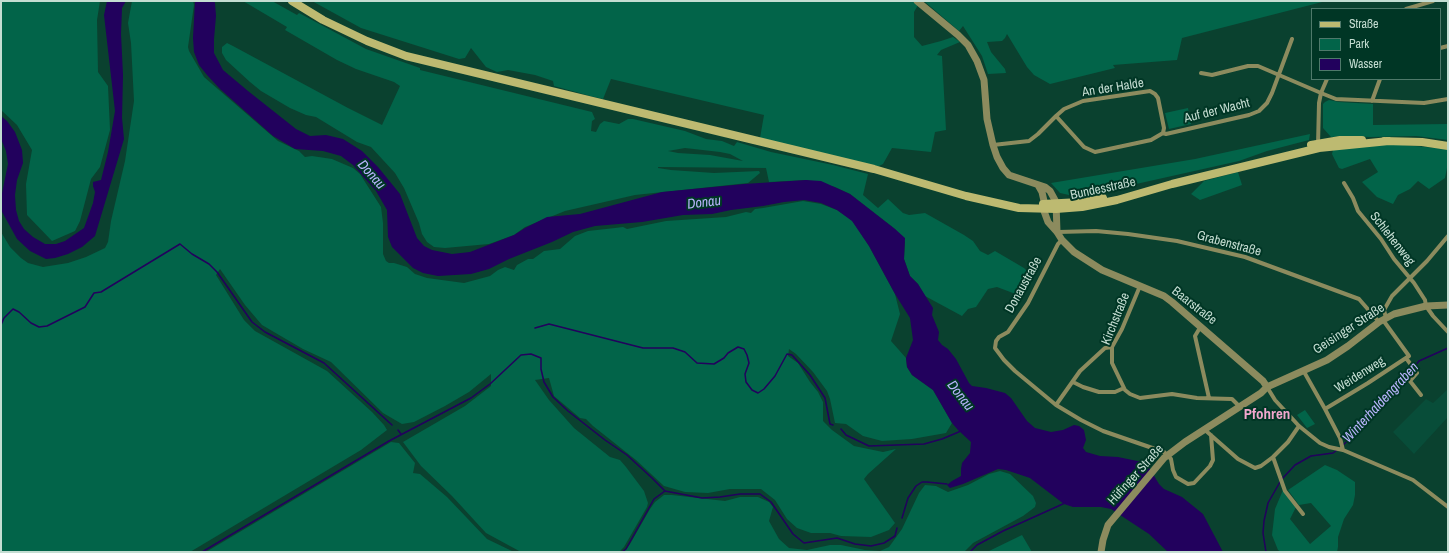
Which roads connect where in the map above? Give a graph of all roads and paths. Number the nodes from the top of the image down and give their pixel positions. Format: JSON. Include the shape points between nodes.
{"nodes":[{"id":1,"x":292,"y":1,"type":"edge"},
{"id":2,"x":917,"y":1,"type":"edge"},
{"id":3,"x":1433,"y":1,"type":"edge"},
{"id":4,"x":1409,"y":8,"type":"edge"},
{"id":5,"x":1292,"y":39,"type":"dead end"},
{"id":6,"x":1201,"y":74,"type":"dead end"},
{"id":7,"x":1278,"y":75,"type":"junction"},
{"id":8,"x":1327,"y":80,"type":"edge"},
{"id":9,"x":1380,"y":80,"type":"edge"},
{"id":10,"x":1321,"y":93,"type":"junction"},
{"id":11,"x":1448,"y":99,"type":"edge"},
{"id":12,"x":1372,"y":101,"type":"junction"},
{"id":13,"x":1056,"y":116,"type":"junction"},
{"id":14,"x":1162,"y":133,"type":"junction"},
{"id":15,"x":993,"y":145,"type":"junction"},
{"id":16,"x":1318,"y":146,"type":"junction"},
{"id":17,"x":1448,"y":146,"type":"edge"},
{"id":18,"x":1344,"y":183,"type":"dead end"},
{"id":19,"x":1038,"y":185,"type":"junction"},
{"id":20,"x":1044,"y":206,"type":"junction"},
{"id":21,"x":1056,"y":206,"type":"junction"},
{"id":22,"x":1057,"y":232,"type":"junction"},
{"id":23,"x":1448,"y":236,"type":"edge"},
{"id":24,"x":1062,"y":240,"type":"junction"},
{"id":25,"x":1410,"y":278,"type":"junction"},
{"id":26,"x":1140,"y":286,"type":"junction"},
{"id":27,"x":1448,"y":305,"type":"edge"},
{"id":28,"x":1426,"y":306,"type":"junction"},
{"id":29,"x":1383,"y":320,"type":"junction"},
{"id":30,"x":1201,"y":325,"type":"junction"},
{"id":31,"x":1448,"y":332,"type":"edge"},
{"id":32,"x":1112,"y":347,"type":"junction"},
{"id":33,"x":1406,"y":358,"type":"junction"},
{"id":34,"x":1303,"y":370,"type":"junction"},
{"id":35,"x":1073,"y":382,"type":"junction"},
{"id":36,"x":1267,"y":387,"type":"junction"},
{"id":37,"x":1124,"y":388,"type":"junction"},
{"id":38,"x":1421,"y":395,"type":"dead end"},
{"id":39,"x":1209,"y":398,"type":"junction"},
{"id":40,"x":1056,"y":405,"type":"junction"},
{"id":41,"x":1240,"y":407,"type":"junction"},
{"id":42,"x":1325,"y":409,"type":"junction"},
{"id":43,"x":1299,"y":426,"type":"junction"},
{"id":44,"x":1204,"y":430,"type":"junction"},
{"id":45,"x":1211,"y":435,"type":"junction"},
{"id":46,"x":1343,"y":450,"type":"junction"},
{"id":47,"x":1166,"y":457,"type":"junction"},
{"id":48,"x":1273,"y":457,"type":"junction"},
{"id":49,"x":1448,"y":507,"type":"edge"},
{"id":50,"x":1303,"y":514,"type":"dead end"},
{"id":51,"x":1101,"y":552,"type":"edge"}],
"edges":[{"from":1,"to":20,"type":"main road","name":"Bundesstraße","via":[[367,41],[406,56],[874,169],[990,202],[1019,208]]},
{"from":2,"to":15,"type":"street","via":[[958,35],[968,45],[977,61],[984,80],[987,118]]},
{"from":3,"to":4,"type":"street"},
{"from":5,"to":7,"type":"street","name":"Auf der Wacht"},
{"from":6,"to":7,"type":"street","via":[[1212,75],[1258,66]]},
{"from":7,"to":10,"type":"street"},
{"from":7,"to":14,"type":"street","name":"Auf der Wacht","via":[[1267,103],[1259,111]]},
{"from":8,"to":10,"type":"street"},
{"from":9,"to":12,"type":"street"},
{"from":10,"to":12,"type":"street","via":[[1336,99]]},
{"from":10,"to":16,"type":"street"},
{"from":11,"to":12,"type":"street","via":[[1424,103]]},
{"from":13,"to":14,"type":"street","via":[[1084,146],[1095,152],[1151,140]]},
{"from":13,"to":14,"type":"street","name":"An der Halde","via":[[1064,109],[1083,101],[1150,91],[1158,98],[1164,125]]},
{"from":13,"to":15,"type":"street","name":"An der Halde","via":[[1029,141]]},
{"from":15,"to":19,"type":"street","via":[[1003,168],[1009,174]]},
{"from":16,"to":17,"type":"main road","name":"Bundesstraße","via":[[1389,141]]},
{"from":16,"to":21,"type":"main road","name":"Bundesstraße","via":[[1172,184]]},
{"from":18,"to":25,"type":"street","name":"Schlehenweg","via":[[1358,211]]},
{"from":19,"to":20,"type":"street","name":"Baarstraße"},
{"from":19,"to":21,"type":"street","via":[[1050,191]]},
{"from":20,"to":21,"type":"main road","name":"Bundesstraße"},
{"from":20,"to":22,"type":"street","name":"Baarstraße","via":[[1045,216]]},
{"from":21,"to":22,"type":"street","name":"Baarstraße"},
{"from":22,"to":24,"type":"street","name":"Baarstraße"},
{"from":22,"to":29,"type":"street","name":"Grabenstraße","via":[[1096,231],[1128,234],[1177,241],[1245,257],[1359,299]]},
{"from":23,"to":25,"type":"street"},
{"from":24,"to":26,"type":"street","name":"Baarstraße","via":[[1074,252],[1102,270]]},
{"from":24,"to":40,"type":"street","name":"Donaustraße","via":[[1028,303],[1008,332],[996,341],[995,348],[1015,372]]},
{"from":25,"to":28,"type":"street","name":"Schlehenweg","via":[[1425,300]]},
{"from":25,"to":29,"type":"street","via":[[1392,296],[1384,310]]},
{"from":26,"to":30,"type":"street","name":"Baarstraße","via":[[1172,302]]},
{"from":26,"to":32,"type":"street","name":"Kirchstraße"},
{"from":27,"to":28,"type":"street","name":"Geisinger Straße"},
{"from":28,"to":29,"type":"street","name":"Geisinger Straße","via":[[1399,312]]},
{"from":28,"to":31,"type":"street","name":"Schlehenweg"},
{"from":29,"to":33,"type":"street","via":[[1409,356]]},
{"from":29,"to":34,"type":"street","name":"Geisinger Straße","via":[[1327,360]]},
{"from":30,"to":36,"type":"street","name":"Baarstraße"},
{"from":30,"to":39,"type":"street","via":[[1195,336]]},
{"from":32,"to":35,"type":"street","via":[[1105,348],[1080,371]]},
{"from":32,"to":37,"type":"street","name":"Kirchstraße","via":[[1112,363]]},
{"from":33,"to":38,"type":"street","via":[[1417,373],[1410,381]]},
{"from":33,"to":42,"type":"street","name":"Weidenweg"},
{"from":34,"to":36,"type":"street","name":"Geisinger Straße"},
{"from":34,"to":42,"type":"street","name":"Weidenweg"},
{"from":35,"to":37,"type":"street","via":[[1099,392],[1115,392]]},
{"from":35,"to":40,"type":"street"},
{"from":36,"to":41,"type":"street","name":"Hüfinger Straße"},
{"from":36,"to":43,"type":"street","via":[[1275,400]]},
{"from":37,"to":39,"type":"street","via":[[1140,398],[1172,394]]},
{"from":39,"to":41,"type":"street","via":[[1232,399]]},
{"from":40,"to":47,"type":"street","name":"Donaustraße","via":[[1103,431],[1164,452]]},
{"from":41,"to":44,"type":"street","name":"Hüfinger Straße"},
{"from":42,"to":46,"type":"street","name":"Weidenweg","via":[[1340,438]]},
{"from":43,"to":46,"type":"street","via":[[1320,443]]},
{"from":43,"to":48,"type":"street"},
{"from":44,"to":45,"type":"street"},
{"from":44,"to":47,"type":"street","name":"Hüfinger Straße"},
{"from":45,"to":47,"type":"street","via":[[1213,460],[1194,483],[1188,484],[1176,476],[1172,461]]},
{"from":45,"to":48,"type":"street","via":[[1238,459],[1255,468]]},
{"from":46,"to":49,"type":"street","via":[[1413,480]]},
{"from":47,"to":51,"type":"street","name":"Hüfinger Straße","via":[[1108,526]]},
{"from":48,"to":50,"type":"street","via":[[1286,491]]}]}
